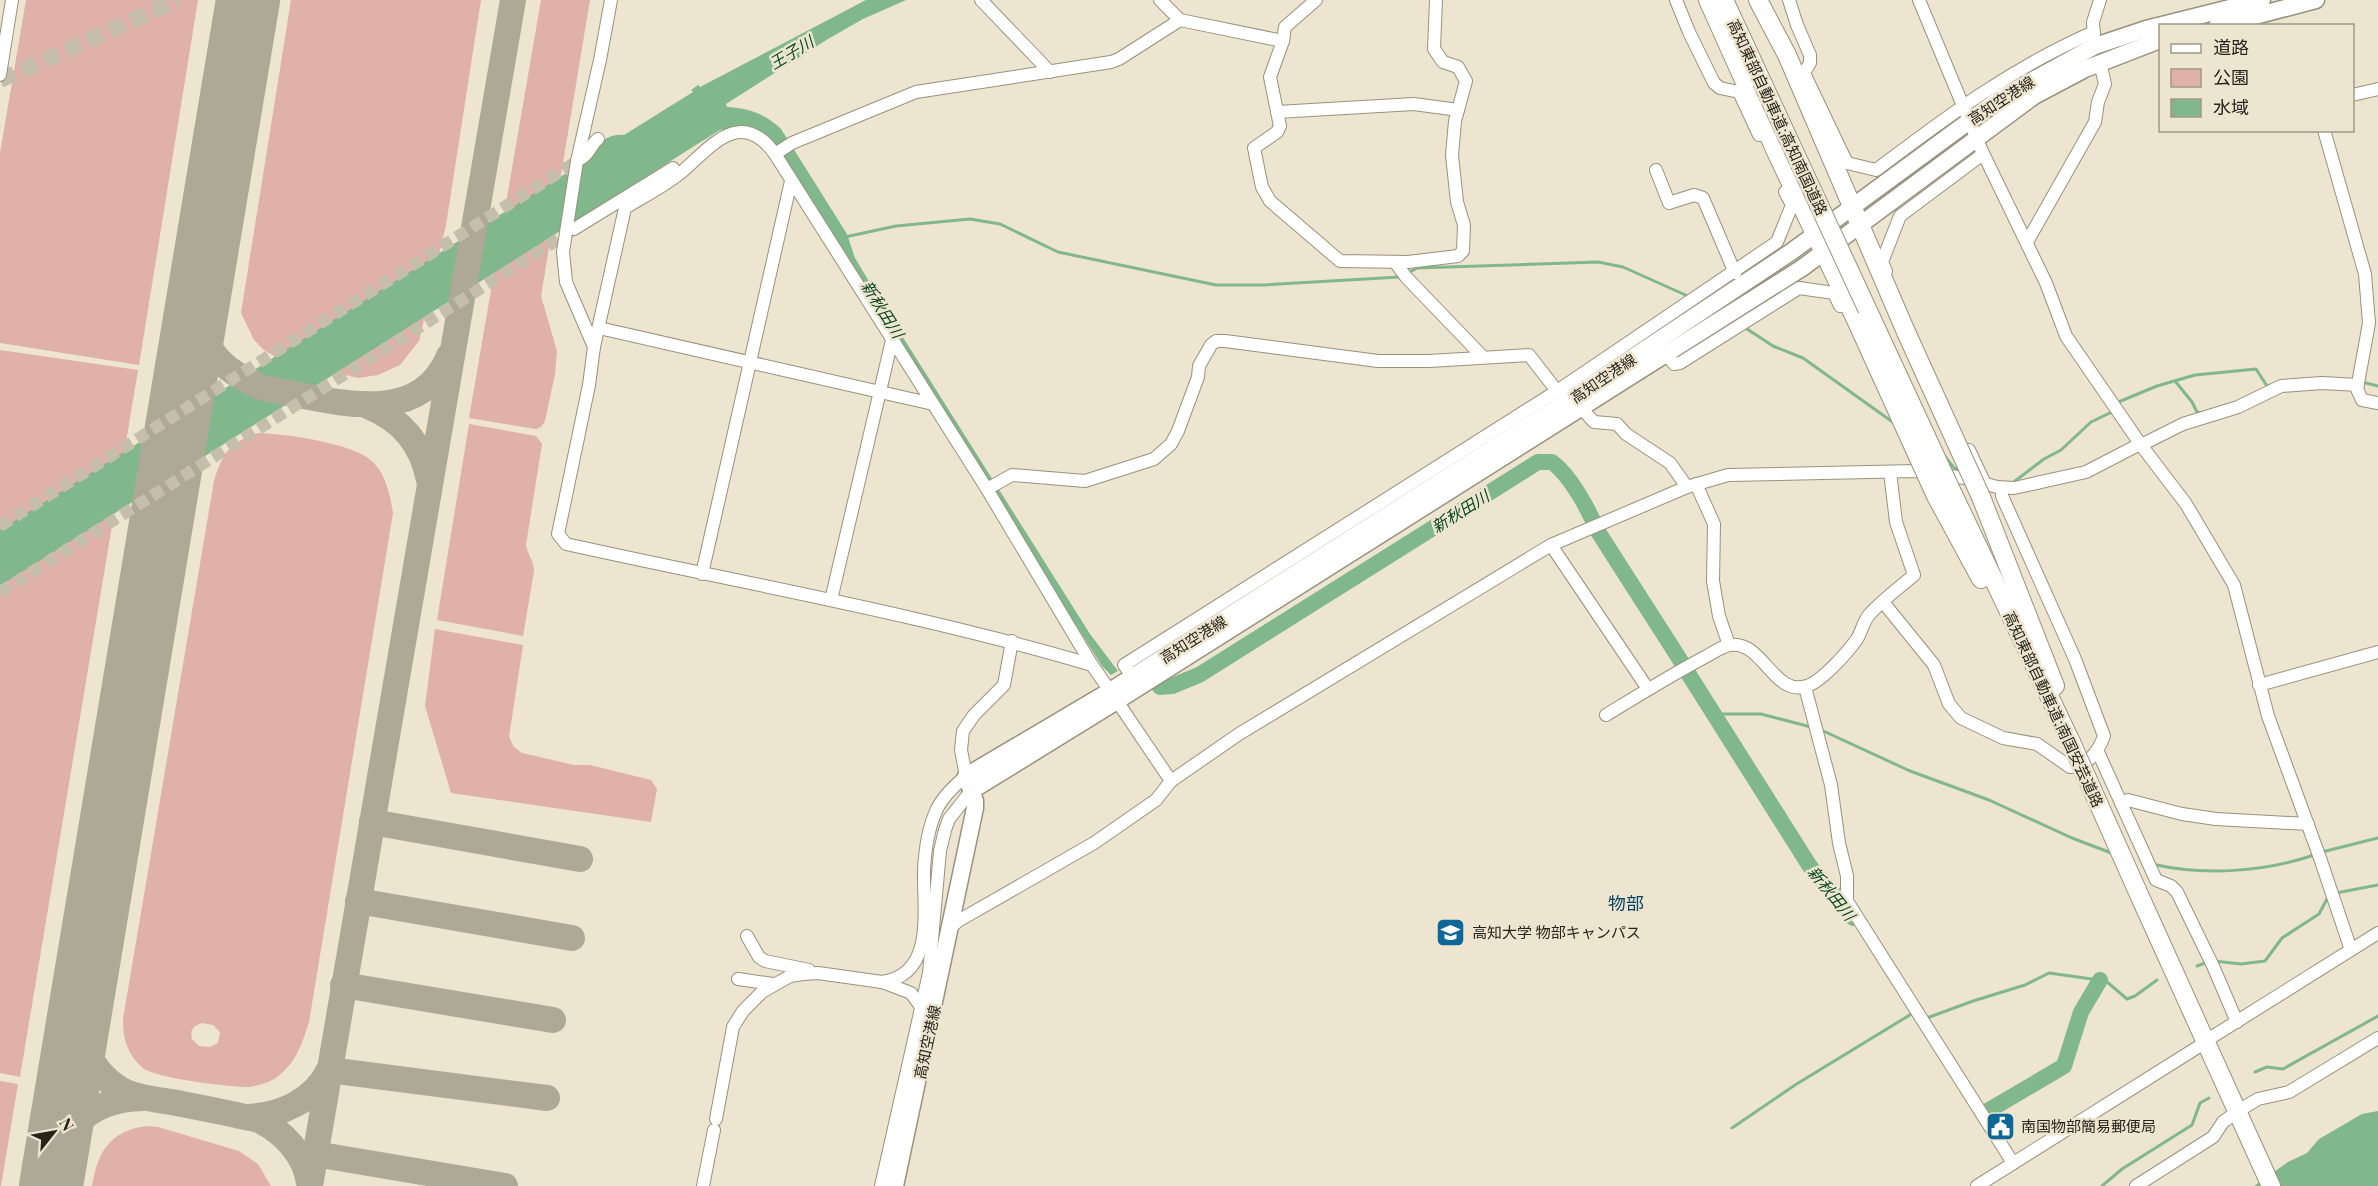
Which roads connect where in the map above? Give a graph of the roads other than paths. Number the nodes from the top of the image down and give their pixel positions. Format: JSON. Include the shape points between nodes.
{"nodes":[{"id":1,"x":12,"y":0,"type":"edge"},
{"id":2,"x":611,"y":0,"type":"edge"},
{"id":3,"x":981,"y":0,"type":"edge"},
{"id":4,"x":1160,"y":0,"type":"edge"},
{"id":5,"x":1316,"y":0,"type":"edge"},
{"id":6,"x":1436,"y":0,"type":"edge"},
{"id":7,"x":1676,"y":0,"type":"edge"},
{"id":8,"x":1708,"y":0,"type":"edge"},
{"id":9,"x":1724,"y":0,"type":"edge"},
{"id":10,"x":1758,"y":0,"type":"edge"},
{"id":11,"x":1789,"y":0,"type":"edge"},
{"id":12,"x":1919,"y":0,"type":"edge"},
{"id":13,"x":2100,"y":0,"type":"edge"},
{"id":14,"x":2262,"y":0,"type":"edge"},
{"id":15,"x":2316,"y":0,"type":"edge"},
{"id":16,"x":1180,"y":20,"type":"junction"},
{"id":17,"x":2166,"y":24,"type":"edge"},
{"id":18,"x":2225,"y":24,"type":"edge"},
{"id":19,"x":2159,"y":26,"type":"edge"},
{"id":20,"x":2095,"y":39,"type":"junction"},
{"id":21,"x":2159,"y":40,"type":"edge"},
{"id":22,"x":1284,"y":41,"type":"junction"},
{"id":23,"x":2100,"y":63,"type":"junction"},
{"id":24,"x":0,"y":70,"type":"edge"},
{"id":25,"x":1050,"y":72,"type":"junction"},
{"id":26,"x":2378,"y":88,"type":"edge"},
{"id":27,"x":2354,"y":95,"type":"edge"},
{"id":28,"x":1458,"y":110,"type":"junction"},
{"id":29,"x":1277,"y":112,"type":"junction"},
{"id":30,"x":1965,"y":114,"type":"junction"},
{"id":31,"x":2325,"y":132,"type":"edge"},
{"id":32,"x":598,"y":139,"type":"dead end"},
{"id":33,"x":1980,"y":146,"type":"junction"},
{"id":34,"x":775,"y":154,"type":"junction"},
{"id":35,"x":582,"y":158,"type":"tunnel mouth"},
{"id":36,"x":696,"y":158,"type":"junction"},
{"id":37,"x":1656,"y":170,"type":"dead end"},
{"id":38,"x":791,"y":181,"type":"junction"},
{"id":39,"x":1852,"y":207,"type":"junction"},
{"id":40,"x":1861,"y":225,"type":"junction"},
{"id":41,"x":574,"y":229,"type":"tunnel mouth"},
{"id":42,"x":1824,"y":235,"type":"junction"},
{"id":43,"x":2026,"y":242,"type":"junction"},
{"id":44,"x":1824,"y":253,"type":"junction"},
{"id":45,"x":1395,"y":262,"type":"junction"},
{"id":46,"x":1735,"y":273,"type":"junction"},
{"id":47,"x":598,"y":328,"type":"junction"},
{"id":48,"x":892,"y":340,"type":"junction"},
{"id":49,"x":594,"y":347,"type":"junction"},
{"id":50,"x":1666,"y":354,"type":"junction"},
{"id":51,"x":1482,"y":356,"type":"junction"},
{"id":52,"x":749,"y":363,"type":"junction"},
{"id":53,"x":2358,"y":385,"type":"junction"},
{"id":54,"x":879,"y":391,"type":"junction"},
{"id":55,"x":1568,"y":400,"type":"junction"},
{"id":56,"x":2378,"y":403,"type":"edge"},
{"id":57,"x":933,"y":404,"type":"junction"},
{"id":58,"x":2141,"y":444,"type":"junction"},
{"id":59,"x":1915,"y":471,"type":"junction"},
{"id":60,"x":1890,"y":472,"type":"junction"},
{"id":61,"x":1691,"y":485,"type":"junction"},
{"id":62,"x":990,"y":486,"type":"junction"},
{"id":63,"x":2002,"y":488,"type":"junction"},
{"id":64,"x":1983,"y":491,"type":"junction"},
{"id":65,"x":1943,"y":493,"type":"junction"},
{"id":66,"x":1551,"y":545,"type":"junction"},
{"id":67,"x":702,"y":574,"type":"junction"},
{"id":68,"x":831,"y":600,"type":"junction"},
{"id":69,"x":1883,"y":602,"type":"junction"},
{"id":70,"x":1012,"y":641,"type":"junction"},
{"id":71,"x":1729,"y":645,"type":"junction"},
{"id":72,"x":2378,"y":652,"type":"edge"},
{"id":73,"x":1092,"y":665,"type":"junction"},
{"id":74,"x":2259,"y":685,"type":"junction"},
{"id":75,"x":1805,"y":687,"type":"junction"},
{"id":76,"x":1647,"y":689,"type":"junction"},
{"id":77,"x":1114,"y":696,"type":"junction"},
{"id":78,"x":1606,"y":715,"type":"dead end"},
{"id":79,"x":2071,"y":742,"type":"junction"},
{"id":80,"x":2098,"y":752,"type":"junction"},
{"id":81,"x":1171,"y":781,"type":"junction"},
{"id":82,"x":968,"y":784,"type":"junction"},
{"id":83,"x":2121,"y":803,"type":"junction"},
{"id":84,"x":2308,"y":824,"type":"junction"},
{"id":85,"x":949,"y":929,"type":"junction"},
{"id":86,"x":2378,"y":933,"type":"edge"},
{"id":87,"x":747,"y":936,"type":"dead end"},
{"id":88,"x":2351,"y":950,"type":"junction"},
{"id":89,"x":818,"y":973,"type":"junction"},
{"id":90,"x":738,"y":979,"type":"dead end"},
{"id":91,"x":882,"y":982,"type":"junction"},
{"id":92,"x":773,"y":984,"type":"junction"},
{"id":93,"x":922,"y":1008,"type":"junction"},
{"id":94,"x":2237,"y":1022,"type":"junction"},
{"id":95,"x":2212,"y":1037,"type":"dead end"},
{"id":96,"x":2378,"y":1038,"type":"edge"},
{"id":97,"x":2198,"y":1047,"type":"dead end"},
{"id":98,"x":2239,"y":1117,"type":"junction"},
{"id":99,"x":2013,"y":1163,"type":"junction"},
{"id":100,"x":703,"y":1186,"type":"edge"},
{"id":101,"x":881,"y":1186,"type":"edge"},
{"id":102,"x":896,"y":1186,"type":"edge"},
{"id":103,"x":1977,"y":1186,"type":"edge"},
{"id":104,"x":2136,"y":1186,"type":"edge"},
{"id":105,"x":2271,"y":1186,"type":"edge"}],
"edges":[{"from":1,"to":24,"type":"street"},
{"from":2,"to":49,"type":"street","via":[[577,161],[563,252],[566,282]]},
{"from":3,"to":25,"type":"street"},
{"from":4,"to":16,"type":"street"},
{"from":5,"to":22,"type":"street","via":[[1285,27]]},
{"from":6,"to":28,"type":"street","via":[[1434,49],[1443,62],[1458,67],[1466,81]]},
{"from":7,"to":46,"type":"street","via":[[1714,83],[1739,92],[1791,205],[1777,243]]},
{"from":8,"to":42,"type":"highway","via":[[1778,156]]},
{"from":9,"to":42,"type":"highway","name":"高知東部自動車道;高知南国道路","bridge":true},
{"from":10,"to":39,"type":"highway","via":[[1787,56]]},
{"from":11,"to":30,"type":"street","via":[[1810,55],[1804,73],[1847,163],[1876,170]]},
{"from":12,"to":30,"type":"street"},
{"from":13,"to":20,"type":"street","via":[[2093,22]]},
{"from":14,"to":17,"type":"main road","name":"高知空港線"},
{"from":15,"to":18,"type":"main road"},
{"from":16,"to":22,"type":"street"},
{"from":16,"to":25,"type":"street","via":[[1119,59]]},
{"from":19,"to":20,"type":"main road","name":"高知空港線"},
{"from":20,"to":30,"type":"main road","name":"高知空港線","via":[[2002,97]]},
{"from":21,"to":23,"type":"main road","name":"高知空港線"},
{"from":22,"to":29,"type":"street","via":[[1270,77]]},
{"from":23,"to":33,"type":"main road","name":"高知空港線","via":[[2034,96]]},
{"from":23,"to":43,"type":"street","via":[[2105,84],[2093,127]]},
{"from":25,"to":34,"type":"street","via":[[916,92],[792,143]]},
{"from":26,"to":27,"type":"street"},
{"from":28,"to":29,"type":"street","via":[[1414,104]]},
{"from":28,"to":45,"type":"street","via":[[1452,155],[1457,202],[1464,225],[1463,251],[1458,256]]},
{"from":29,"to":45,"type":"street","via":[[1279,129],[1254,148],[1262,187],[1270,201],[1340,261]]},
{"from":30,"to":33,"type":"street"},
{"from":30,"to":39,"type":"main road","name":"高知空港線"},
{"from":31,"to":53,"type":"street","via":[[2365,274],[2368,323]]},
{"from":32,"to":35,"type":"street"},
{"from":33,"to":40,"type":"main road","name":"高知空港線"},
{"from":33,"to":43,"type":"street"},
{"from":33,"to":64,"type":"street","via":[[1900,216],[1882,262]]},
{"from":34,"to":36,"type":"street","via":[[756,136],[740,132],[723,137]]},
{"from":34,"to":38,"type":"street"},
{"from":36,"to":41,"type":"street","via":[[669,170]]},
{"from":36,"to":47,"type":"street","via":[[683,171],[625,208]]},
{"from":37,"to":46,"type":"street","via":[[1669,203],[1694,195],[1703,198]]},
{"from":38,"to":48,"type":"street"},
{"from":38,"to":52,"type":"street"},
{"from":39,"to":40,"type":"highway"},
{"from":39,"to":42,"type":"main road","name":"高知空港線"},
{"from":40,"to":44,"type":"main road","name":"高知空港線"},
{"from":40,"to":64,"type":"highway","bridge":true,"via":[[1906,332]]},
{"from":42,"to":44,"type":"highway"},
{"from":42,"to":55,"type":"main road","name":"高知空港線"},
{"from":42,"to":65,"type":"highway","bridge":true},
{"from":43,"to":58,"type":"street","via":[[2066,336]]},
{"from":44,"to":50,"type":"main road","name":"高知空港線"},
{"from":44,"to":65,"type":"highway","bridge":true},
{"from":45,"to":51,"type":"street"},
{"from":46,"to":55,"type":"street"},
{"from":47,"to":49,"type":"street"},
{"from":47,"to":52,"type":"street"},
{"from":48,"to":54,"type":"street"},
{"from":48,"to":57,"type":"street"},
{"from":49,"to":67,"type":"street","via":[[558,534],[566,544]]},
{"from":50,"to":55,"type":"main road","name":"高知空港線"},
{"from":50,"to":59,"type":"street","via":[[1674,364],[1680,363],[1799,288],[1834,293]]},
{"from":51,"to":55,"type":"street","via":[[1529,355]]},
{"from":51,"to":62,"type":"street","via":[[1378,361],[1216,341],[1199,366],[1188,406],[1171,444],[1154,459],[1085,481],[1012,475]]},
{"from":52,"to":54,"type":"street"},
{"from":52,"to":67,"type":"street"},
{"from":53,"to":56,"type":"street","via":[[2362,400]]},
{"from":53,"to":58,"type":"street","via":[[2322,382],[2281,386]]},
{"from":54,"to":57,"type":"street"},
{"from":54,"to":68,"type":"street"},
{"from":55,"to":61,"type":"street","via":[[1594,422],[1617,424],[1670,463]]},
{"from":55,"to":77,"type":"main road","name":"高知空港線"},
{"from":55,"to":77,"type":"main road","name":"高知空港線","via":[[1133,677]]},
{"from":57,"to":62,"type":"street"},
{"from":58,"to":63,"type":"street","via":[[2086,472]]},
{"from":58,"to":74,"type":"street","via":[[2186,504],[2234,585]]},
{"from":59,"to":60,"type":"street"},
{"from":59,"to":64,"type":"street","via":[[1965,478]]},
{"from":60,"to":61,"type":"street","via":[[1728,475]]},
{"from":60,"to":69,"type":"street","via":[[1896,522],[1914,575]]},
{"from":61,"to":66,"type":"street"},
{"from":61,"to":71,"type":"street","via":[[1714,524],[1714,585]]},
{"from":62,"to":73,"type":"street"},
{"from":63,"to":64,"type":"street"},
{"from":63,"to":80,"type":"street","via":[[2002,496],[2075,658],[2104,736]]},
{"from":64,"to":79,"type":"highway","via":[[2055,686]]},
{"from":65,"to":79,"type":"highway","name":"高知東部自動車道;南国安芸道路","via":[[1978,574],[2032,663]]},
{"from":66,"to":76,"type":"street"},
{"from":66,"to":81,"type":"street","via":[[1239,734]]},
{"from":67,"to":68,"type":"street"},
{"from":68,"to":70,"type":"street"},
{"from":69,"to":75,"type":"street","via":[[1867,617],[1858,638],[1822,678]]},
{"from":69,"to":80,"type":"street","via":[[1934,665],[1949,704],[1962,718],[2003,738],[2037,744],[2070,767],[2076,768]]},
{"from":70,"to":73,"type":"street"},
{"from":70,"to":82,"type":"street","via":[[1004,685],[963,731],[961,750]]},
{"from":71,"to":75,"type":"street","via":[[1755,654],[1783,683]]},
{"from":71,"to":76,"type":"street"},
{"from":72,"to":74,"type":"street"},
{"from":73,"to":77,"type":"street"},
{"from":74,"to":84,"type":"street"},
{"from":75,"to":99,"type":"street","via":[[1831,785],[1847,876],[1847,901]]},
{"from":76,"to":78,"type":"street"},
{"from":77,"to":81,"type":"street"},
{"from":77,"to":82,"type":"main road","name":"高知空港線"},
{"from":79,"to":98,"type":"highway","name":"高知東部自動車道;南国安芸道路","bridge":true},
{"from":80,"to":83,"type":"street"},
{"from":81,"to":85,"type":"street","via":[[1156,800],[1094,843]]},
{"from":82,"to":85,"type":"main road","name":"高知空港線","via":[[975,808]]},
{"from":82,"to":91,"type":"street","via":[[943,798],[931,824],[919,955],[909,970]]},
{"from":82,"to":93,"type":"street","via":[[949,819],[940,851]]},
{"from":83,"to":84,"type":"street","via":[[2128,800],[2216,819]]},
{"from":83,"to":94,"type":"street","via":[[2156,880],[2176,892]]},
{"from":84,"to":88,"type":"street"},
{"from":85,"to":102,"type":"main road","name":"高知空港線"},
{"from":86,"to":88,"type":"street"},
{"from":87,"to":89,"type":"street","via":[[765,961]]},
{"from":88,"to":94,"type":"street"},
{"from":89,"to":91,"type":"street"},
{"from":89,"to":92,"type":"street","via":[[790,976]]},
{"from":90,"to":92,"type":"street"},
{"from":91,"to":93,"type":"street","via":[[911,993]]},
{"from":92,"to":100,"type":"street","via":[[752,1001],[733,1027]]},
{"from":93,"to":101,"type":"street"},
{"from":94,"to":95,"type":"street"},
{"from":96,"to":98,"type":"street","via":[[2289,1092],[2258,1099]]},
{"from":97,"to":99,"type":"street"},
{"from":98,"to":104,"type":"street","via":[[2223,1122],[2213,1137]]},
{"from":98,"to":105,"type":"highway","name":"高知東部自動車道;南国安芸道路"},
{"from":99,"to":103,"type":"street"}]}
